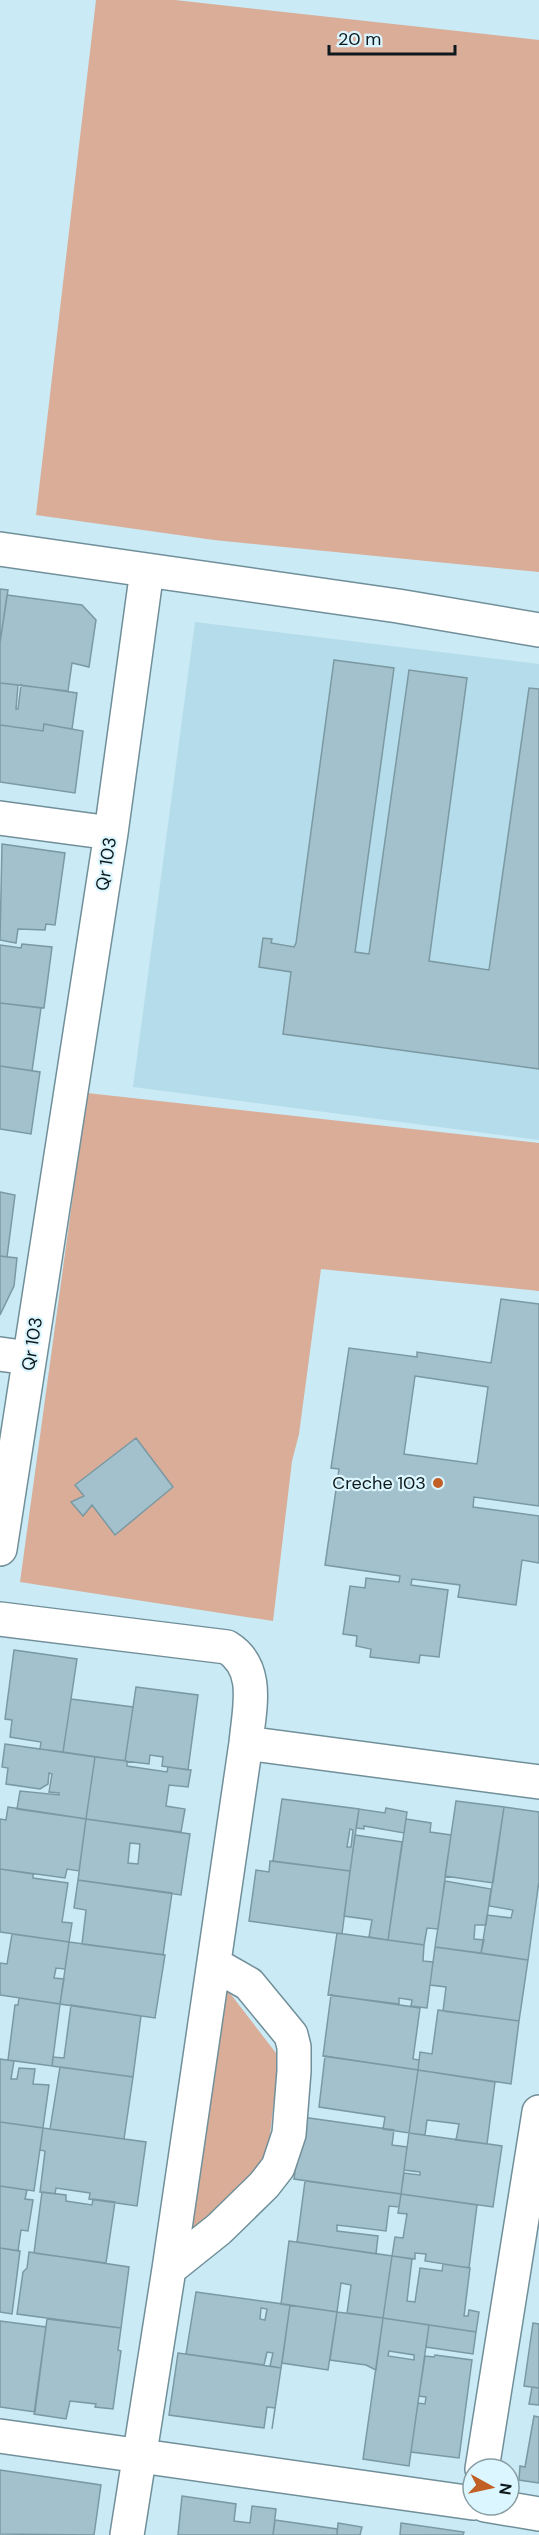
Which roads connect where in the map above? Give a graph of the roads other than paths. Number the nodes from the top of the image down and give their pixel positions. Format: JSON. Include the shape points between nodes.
{"nodes":[{"id":1,"x":0,"y":549,"type":"edge"},
{"id":2,"x":147,"y":570,"type":"junction"},
{"id":3,"x":539,"y":630,"type":"edge"},
{"id":4,"x":0,"y":818,"type":"edge"},
{"id":5,"x":111,"y":833,"type":"junction"},
{"id":6,"x":15,"y":1356,"type":"edge"},
{"id":7,"x":0,"y":1549,"type":"edge"},
{"id":8,"x":0,"y":1619,"type":"edge"},
{"id":9,"x":246,"y":1743,"type":"junction"},
{"id":10,"x":539,"y":1782,"type":"edge"},
{"id":11,"x":214,"y":1964,"type":"junction"},
{"id":12,"x":539,"y":2112,"type":"edge"},
{"id":13,"x":169,"y":2269,"type":"junction"},
{"id":14,"x":0,"y":2436,"type":"edge"},
{"id":15,"x":138,"y":2455,"type":"junction"},
{"id":16,"x":484,"y":2457,"type":"edge"},
{"id":17,"x":461,"y":2501,"type":"edge"},
{"id":18,"x":521,"y":2511,"type":"edge"},
{"id":19,"x":539,"y":2514,"type":"edge"},
{"id":20,"x":127,"y":2535,"type":"edge"}],
"edges":[{"from":1,"to":2,"type":"street"},
{"from":2,"to":3,"type":"street"},
{"from":2,"to":5,"type":"street","name":"Qr 103"},
{"from":4,"to":5,"type":"street"},
{"from":5,"to":6,"type":"street","name":"Qr 103"},
{"from":6,"to":7,"type":"street","name":"Qr 103"},
{"from":8,"to":9,"type":"street","via":[[227,1647],[238,1654],[251,1683]]},
{"from":9,"to":10,"type":"street"},
{"from":9,"to":11,"type":"street"},
{"from":11,"to":13,"type":"street"},
{"from":11,"to":13,"type":"street","via":[[249,1984],[291,2035],[294,2071],[289,2134],[278,2167],[264,2185],[219,2229]]},
{"from":12,"to":16,"type":"street"},
{"from":13,"to":15,"type":"street"},
{"from":14,"to":15,"type":"street"},
{"from":15,"to":17,"type":"street"},
{"from":15,"to":20,"type":"street"},
{"from":18,"to":19,"type":"street"}]}
